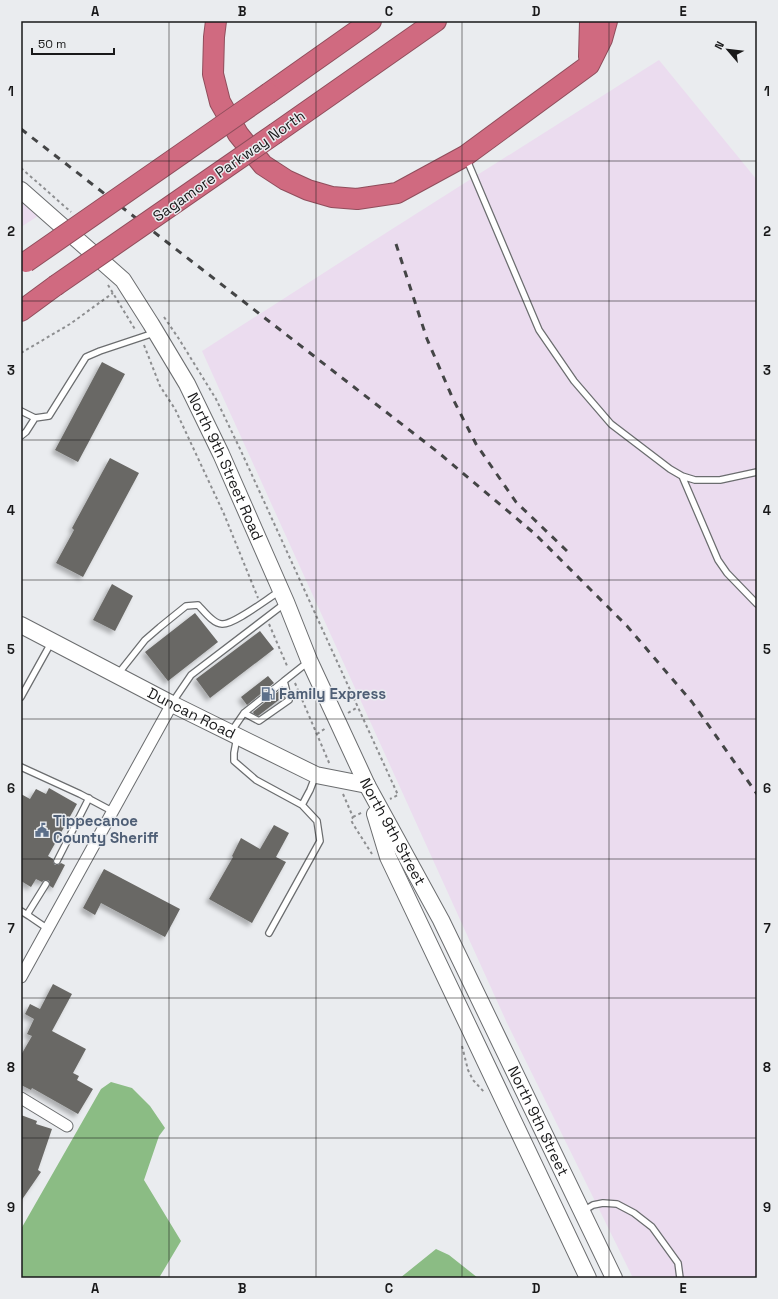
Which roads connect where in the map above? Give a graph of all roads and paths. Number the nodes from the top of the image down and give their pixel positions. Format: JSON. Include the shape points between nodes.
{"nodes":[{"id":1,"x":216,"y":21,"type":"edge"},
{"id":2,"x":372,"y":21,"type":"edge"},
{"id":3,"x":436,"y":21,"type":"edge"},
{"id":4,"x":590,"y":21,"type":"edge"},
{"id":5,"x":607,"y":21,"type":"edge"},
{"id":6,"x":589,"y":64,"type":"junction"},
{"id":7,"x":465,"y":156,"type":"junction"},
{"id":8,"x":21,"y":190,"type":"edge"},
{"id":9,"x":24,"y":264,"type":"edge"},
{"id":10,"x":105,"y":281,"type":"dead end"},
{"id":11,"x":113,"y":293,"type":"junction"},
{"id":12,"x":21,"y":310,"type":"edge"},
{"id":13,"x":156,"y":333,"type":"junction"},
{"id":14,"x":140,"y":338,"type":"junction"},
{"id":15,"x":21,"y":353,"type":"edge"},
{"id":16,"x":21,"y":411,"type":"edge"},
{"id":17,"x":35,"y":418,"type":"junction"},
{"id":18,"x":21,"y":436,"type":"edge"},
{"id":19,"x":757,"y":472,"type":"edge"},
{"id":20,"x":682,"y":476,"type":"junction"},
{"id":21,"x":283,"y":596,"type":"junction"},
{"id":22,"x":260,"y":603,"type":"junction"},
{"id":23,"x":757,"y":604,"type":"edge"},
{"id":24,"x":266,"y":617,"type":"junction"},
{"id":25,"x":21,"y":625,"type":"edge"},
{"id":26,"x":52,"y":641,"type":"junction"},
{"id":27,"x":309,"y":660,"type":"junction"},
{"id":28,"x":118,"y":675,"type":"junction"},
{"id":29,"x":291,"y":675,"type":"junction"},
{"id":30,"x":284,"y":681,"type":"junction"},
{"id":31,"x":21,"y":697,"type":"edge"},
{"id":32,"x":172,"y":704,"type":"junction"},
{"id":33,"x":244,"y":713,"type":"junction"},
{"id":34,"x":234,"y":734,"type":"junction"},
{"id":35,"x":317,"y":734,"type":"dead end"},
{"id":36,"x":21,"y":767,"type":"edge"},
{"id":37,"x":316,"y":774,"type":"junction"},
{"id":38,"x":367,"y":785,"type":"junction"},
{"id":39,"x":89,"y":798,"type":"junction"},
{"id":40,"x":302,"y":805,"type":"junction"},
{"id":41,"x":112,"y":811,"type":"junction"},
{"id":42,"x":57,"y":861,"type":"dead end"},
{"id":43,"x":46,"y":884,"type":"dead end"},
{"id":44,"x":21,"y":911,"type":"edge"},
{"id":45,"x":30,"y":916,"type":"junction"},
{"id":46,"x":48,"y":928,"type":"junction"},
{"id":47,"x":270,"y":933,"type":"dead end"},
{"id":48,"x":21,"y":977,"type":"edge"},
{"id":49,"x":21,"y":1098,"type":"edge"},
{"id":50,"x":67,"y":1126,"type":"dead end"},
{"id":51,"x":582,"y":1212,"type":"junction"},
{"id":52,"x":588,"y":1278,"type":"edge"},
{"id":53,"x":614,"y":1278,"type":"edge"},
{"id":54,"x":680,"y":1278,"type":"edge"}],
"edges":[{"from":1,"to":7,"type":"highway","via":[[213,74],[220,102],[238,134],[258,159],[286,180],[332,197],[357,199],[397,194]]},
{"from":2,"to":9,"type":"highway","bridge":true},
{"from":3,"to":12,"type":"highway","name":"Sagamore Parkway North","bridge":true},
{"from":4,"to":6,"type":"highway"},
{"from":5,"to":6,"type":"highway","via":[[602,39]]},
{"from":6,"to":7,"type":"highway"},
{"from":7,"to":20,"type":"lane","via":[[543,336],[574,381],[611,424]]},
{"from":8,"to":13,"type":"main road","name":"North 9th Street Road","via":[[123,280]]},
{"from":10,"to":11,"type":"path"},
{"from":11,"to":14,"type":"path"},
{"from":11,"to":15,"type":"path","via":[[70,324]]},
{"from":13,"to":14,"type":"lane"},
{"from":13,"to":21,"type":"main road","name":"North 9th Street Road","via":[[187,384]]},
{"from":14,"to":17,"type":"lane","via":[[86,357],[49,416]]},
{"from":14,"to":22,"type":"path","via":[[160,386],[175,409],[224,514]]},
{"from":16,"to":17,"type":"lane"},
{"from":17,"to":18,"type":"lane"},
{"from":19,"to":20,"type":"lane","via":[[720,480],[695,480]]},
{"from":20,"to":23,"type":"lane","via":[[718,560]]},
{"from":21,"to":22,"type":"lane"},
{"from":21,"to":24,"type":"lane"},
{"from":21,"to":27,"type":"main road","name":"North 9th Street Road"},
{"from":22,"to":28,"type":"lane","via":[[235,621],[222,624],[198,605],[186,606],[145,640]]},
{"from":24,"to":29,"type":"path"},
{"from":24,"to":32,"type":"lane","via":[[191,676]]},
{"from":25,"to":26,"type":"main road","name":"Duncan Road"},
{"from":26,"to":28,"type":"main road","name":"Duncan Road"},
{"from":26,"to":31,"type":"lane"},
{"from":27,"to":29,"type":"lane"},
{"from":27,"to":38,"type":"main road","name":"North 9th Street Road"},
{"from":28,"to":32,"type":"main road","name":"Duncan Road"},
{"from":29,"to":30,"type":"lane"},
{"from":29,"to":35,"type":"path"},
{"from":30,"to":33,"type":"lane"},
{"from":30,"to":33,"type":"lane","via":[[289,700],[259,721]]},
{"from":32,"to":34,"type":"main road","name":"Duncan Road"},
{"from":32,"to":41,"type":"street"},
{"from":33,"to":34,"type":"lane"},
{"from":34,"to":37,"type":"main road","name":"Duncan Road"},
{"from":34,"to":40,"type":"lane","via":[[234,761],[256,780]]},
{"from":36,"to":39,"type":"lane"},
{"from":37,"to":38,"type":"main road","name":"Duncan Road"},
{"from":37,"to":40,"type":"lane"},
{"from":38,"to":51,"type":"main road","name":"North 9th Street","via":[[441,920]]},
{"from":38,"to":52,"type":"main road","name":"North 9th Street","via":[[388,857]]},
{"from":39,"to":41,"type":"lane"},
{"from":39,"to":42,"type":"lane"},
{"from":40,"to":47,"type":"lane","via":[[317,821],[320,841]]},
{"from":41,"to":46,"type":"street"},
{"from":43,"to":45,"type":"lane","via":[[30,909]]},
{"from":44,"to":45,"type":"lane"},
{"from":45,"to":46,"type":"lane"},
{"from":46,"to":48,"type":"street"},
{"from":49,"to":50,"type":"street"},
{"from":51,"to":53,"type":"main road","name":"North 9th Street"},
{"from":51,"to":54,"type":"lane","via":[[593,1205],[603,1203],[617,1204],[634,1213],[652,1227],[678,1263]]}]}
